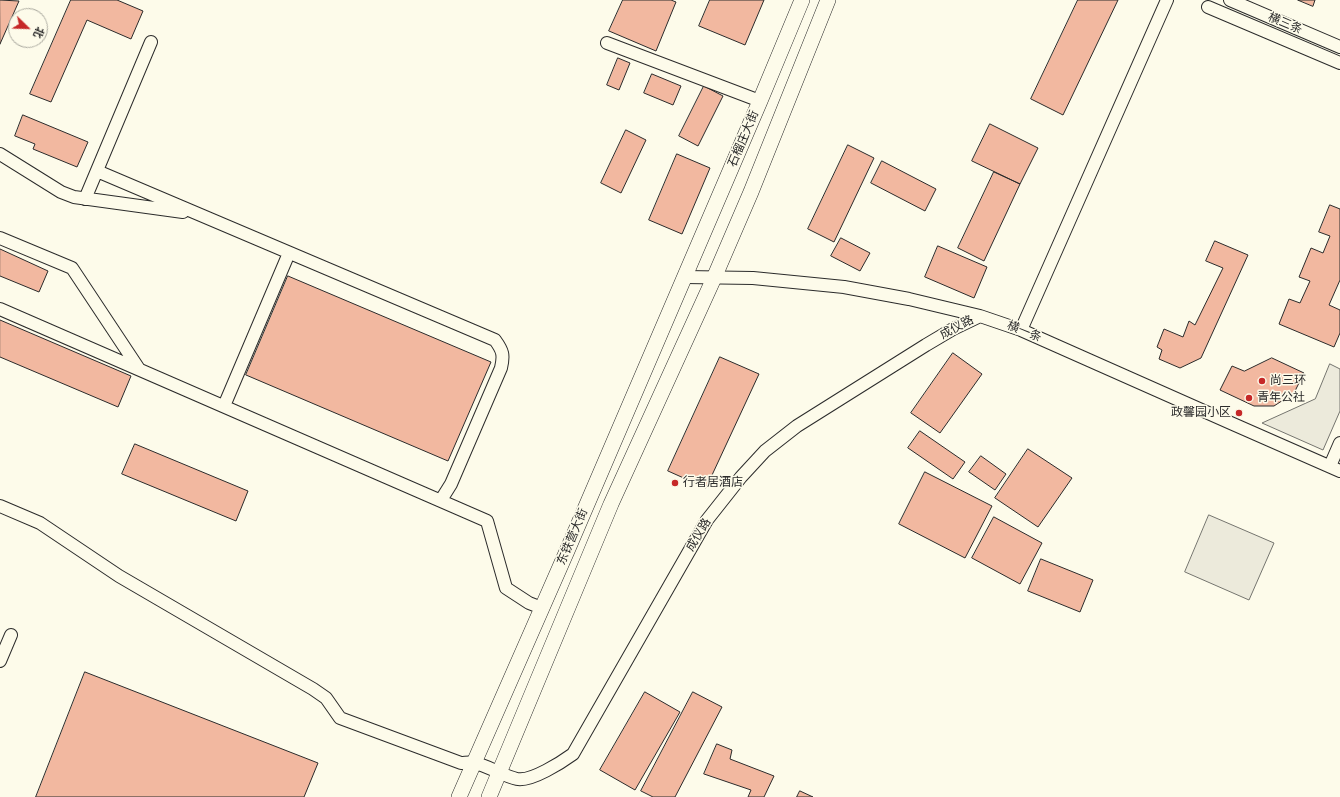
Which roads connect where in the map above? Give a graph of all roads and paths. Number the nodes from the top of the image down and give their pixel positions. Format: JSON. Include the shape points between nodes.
{"nodes":[{"id":1,"x":802,"y":0,"type":"edge"},
{"id":2,"x":828,"y":0,"type":"edge"},
{"id":3,"x":1167,"y":0,"type":"edge"},
{"id":4,"x":1230,"y":0,"type":"edge"},
{"id":5,"x":1208,"y":7,"type":"dead end"},
{"id":6,"x":151,"y":42,"type":"dead end"},
{"id":7,"x":607,"y":43,"type":"dead end"},
{"id":8,"x":1340,"y":47,"type":"edge"},
{"id":9,"x":1340,"y":63,"type":"edge"},
{"id":10,"x":760,"y":101,"type":"junction"},
{"id":11,"x":0,"y":154,"type":"edge"},
{"id":12,"x":97,"y":171,"type":"junction"},
{"id":13,"x":85,"y":199,"type":"junction"},
{"id":14,"x":198,"y":214,"type":"junction"},
{"id":15,"x":0,"y":238,"type":"edge"},
{"id":16,"x":289,"y":253,"type":"junction"},
{"id":17,"x":685,"y":277,"type":"junction"},
{"id":18,"x":714,"y":278,"type":"junction"},
{"id":19,"x":0,"y":309,"type":"edge"},
{"id":20,"x":980,"y":316,"type":"junction"},
{"id":21,"x":1021,"y":330,"type":"junction"},
{"id":22,"x":139,"y":369,"type":"junction"},
{"id":23,"x":224,"y":406,"type":"junction"},
{"id":24,"x":1340,"y":443,"type":"edge"},
{"id":25,"x":1335,"y":468,"type":"edge"},
{"id":26,"x":441,"y":500,"type":"junction"},
{"id":27,"x":0,"y":506,"type":"edge"},
{"id":28,"x":542,"y":608,"type":"junction"},
{"id":29,"x":11,"y":635,"type":"dead end"},
{"id":30,"x":0,"y":661,"type":"edge"},
{"id":31,"x":474,"y":763,"type":"junction"},
{"id":32,"x":500,"y":772,"type":"junction"},
{"id":33,"x":459,"y":797,"type":"edge"},
{"id":34,"x":488,"y":797,"type":"edge"}],
"edges":[{"from":1,"to":10,"type":"main road","name":"石榴庄大街"},
{"from":2,"to":18,"type":"main road"},
{"from":3,"to":21,"type":"street"},
{"from":4,"to":8,"type":"street","name":"横三条"},
{"from":5,"to":9,"type":"street"},
{"from":6,"to":12,"type":"street"},
{"from":7,"to":10,"type":"street"},
{"from":10,"to":17,"type":"main road","name":"石榴庄大街"},
{"from":11,"to":13,"type":"street","via":[[60,192],[74,198]]},
{"from":12,"to":13,"type":"street"},
{"from":12,"to":14,"type":"street"},
{"from":13,"to":14,"type":"street"},
{"from":14,"to":16,"type":"street"},
{"from":15,"to":22,"type":"street","via":[[72,268]]},
{"from":16,"to":23,"type":"street"},
{"from":16,"to":26,"type":"street","via":[[495,340],[501,347],[504,356],[501,368],[451,484]]},
{"from":17,"to":18,"type":"street","name":"横一条"},
{"from":17,"to":28,"type":"main road","name":"东铁营大街"},
{"from":18,"to":20,"type":"street","name":"横一条","via":[[753,278],[844,287]]},
{"from":18,"to":32,"type":"main road","name":"东铁营大街","via":[[611,504]]},
{"from":19,"to":22,"type":"street"},
{"from":20,"to":21,"type":"street","name":"横一条"},
{"from":20,"to":32,"type":"street","name":"成仪路","via":[[913,353],[797,426],[765,451],[707,520],[573,754],[559,764],[531,777],[518,780]]},
{"from":21,"to":25,"type":"street","name":"横一条"},
{"from":22,"to":23,"type":"street"},
{"from":23,"to":26,"type":"street"},
{"from":24,"to":25,"type":"street"},
{"from":26,"to":28,"type":"street","via":[[487,521],[506,588]]},
{"from":27,"to":31,"type":"street","name":"成仪路","via":[[40,523],[119,576],[313,689],[326,698],[340,718],[461,763]]},
{"from":28,"to":31,"type":"main road","name":"东铁营大街"},
{"from":29,"to":30,"type":"street"},
{"from":31,"to":32,"type":"street","name":"成仪路"},
{"from":31,"to":33,"type":"main road","name":"东铁营大街"},
{"from":32,"to":34,"type":"main road","name":"东铁营大街"}]}
